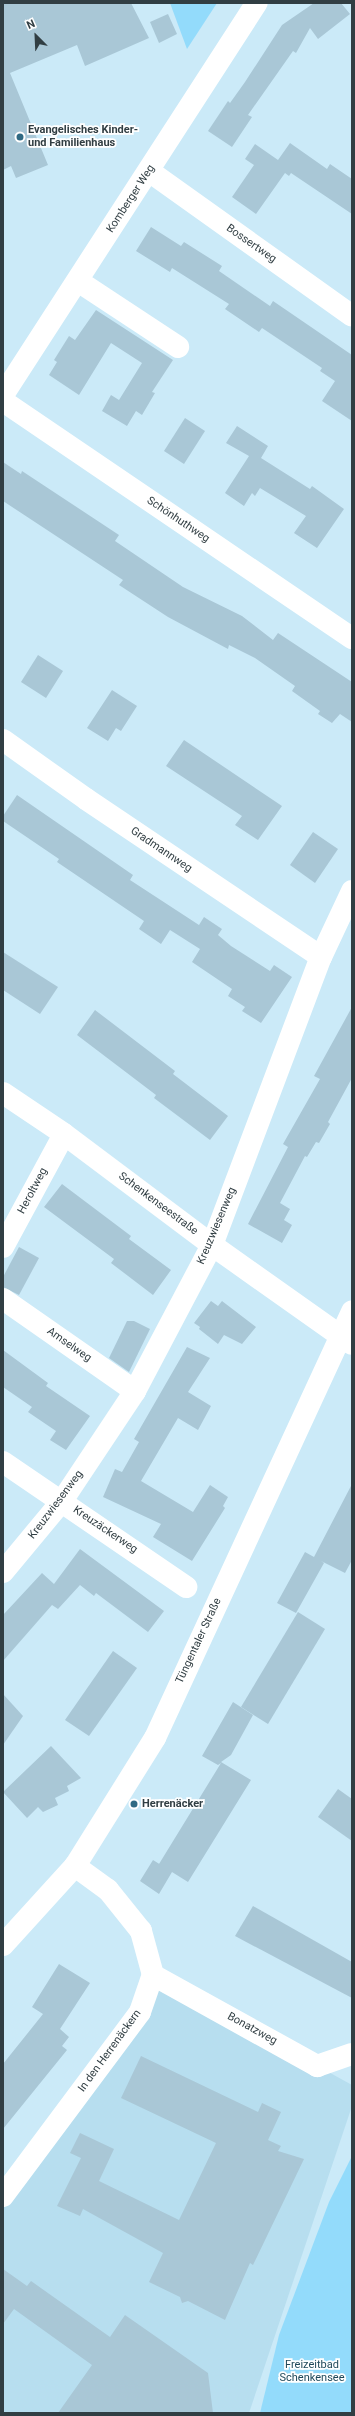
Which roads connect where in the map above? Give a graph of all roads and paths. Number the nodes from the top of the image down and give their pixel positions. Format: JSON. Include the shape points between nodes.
{"nodes":[{"id":1,"x":257,"y":3,"type":"edge"},
{"id":2,"x":149,"y":171,"type":"junction"},
{"id":3,"x":78,"y":281,"type":"junction"},
{"id":4,"x":352,"y":316,"type":"edge"},
{"id":5,"x":178,"y":347,"type":"dead end"},
{"id":6,"x":3,"y":395,"type":"edge"},
{"id":7,"x":3,"y":401,"type":"edge"},
{"id":8,"x":352,"y":638,"type":"edge"},
{"id":9,"x":3,"y":740,"type":"edge"},
{"id":10,"x":352,"y":891,"type":"edge"},
{"id":11,"x":321,"y":957,"type":"junction"},
{"id":12,"x":3,"y":1093,"type":"edge"},
{"id":13,"x":64,"y":1134,"type":"junction"},
{"id":14,"x":212,"y":1245,"type":"junction"},
{"id":15,"x":3,"y":1247,"type":"edge"},
{"id":16,"x":3,"y":1299,"type":"edge"},
{"id":17,"x":352,"y":1311,"type":"edge"},
{"id":18,"x":347,"y":1340,"type":"edge"},
{"id":19,"x":135,"y":1391,"type":"junction"},
{"id":20,"x":3,"y":1462,"type":"edge"},
{"id":21,"x":62,"y":1501,"type":"junction"},
{"id":22,"x":3,"y":1572,"type":"edge"},
{"id":23,"x":186,"y":1586,"type":"dead end"},
{"id":24,"x":75,"y":1866,"type":"junction"},
{"id":25,"x":3,"y":1945,"type":"edge"},
{"id":26,"x":154,"y":1975,"type":"junction"},
{"id":27,"x":352,"y":2054,"type":"edge"},
{"id":28,"x":3,"y":2196,"type":"edge"}],
"edges":[{"from":1,"to":2,"type":"street","name":"Komberger Weg"},
{"from":2,"to":3,"type":"street","name":"Komberger Weg"},
{"from":2,"to":4,"type":"street","name":"Bossertweg"},
{"from":3,"to":5,"type":"street"},
{"from":3,"to":6,"type":"street","name":"Komberger Weg"},
{"from":7,"to":8,"type":"street","name":"Schönhuthweg"},
{"from":9,"to":11,"type":"street","name":"Gradmannweg"},
{"from":10,"to":11,"type":"street","name":"Kreuzwiesenweg"},
{"from":11,"to":14,"type":"street","name":"Kreuzwiesenweg"},
{"from":12,"to":13,"type":"street","name":"Schenkenseestraße"},
{"from":13,"to":14,"type":"street","name":"Schenkenseestraße"},
{"from":13,"to":15,"type":"street","name":"Heroltweg"},
{"from":14,"to":18,"type":"street","name":"Schenkenseestraße"},
{"from":14,"to":19,"type":"street","name":"Kreuzwiesenweg"},
{"from":16,"to":19,"type":"street","name":"Amselweg"},
{"from":17,"to":18,"type":"street","name":"Tüngentaler Straße"},
{"from":18,"to":24,"type":"street","name":"Tüngentaler Straße","via":[[155,1738]]},
{"from":19,"to":21,"type":"street","name":"Kreuzwiesenweg"},
{"from":20,"to":21,"type":"street","name":"Kreuzäckerweg"},
{"from":21,"to":22,"type":"street","name":"Kreuzwiesenweg"},
{"from":21,"to":23,"type":"street","name":"Kreuzäckerweg"},
{"from":24,"to":25,"type":"street","name":"Tüngentaler Straße"},
{"from":24,"to":26,"type":"street","via":[[108,1890],[141,1931]]},
{"from":26,"to":27,"type":"street","name":"Bonatzweg","via":[[317,2066]]},
{"from":26,"to":28,"type":"street","name":"In den Herrenäckern","via":[[140,2012]]}]}
